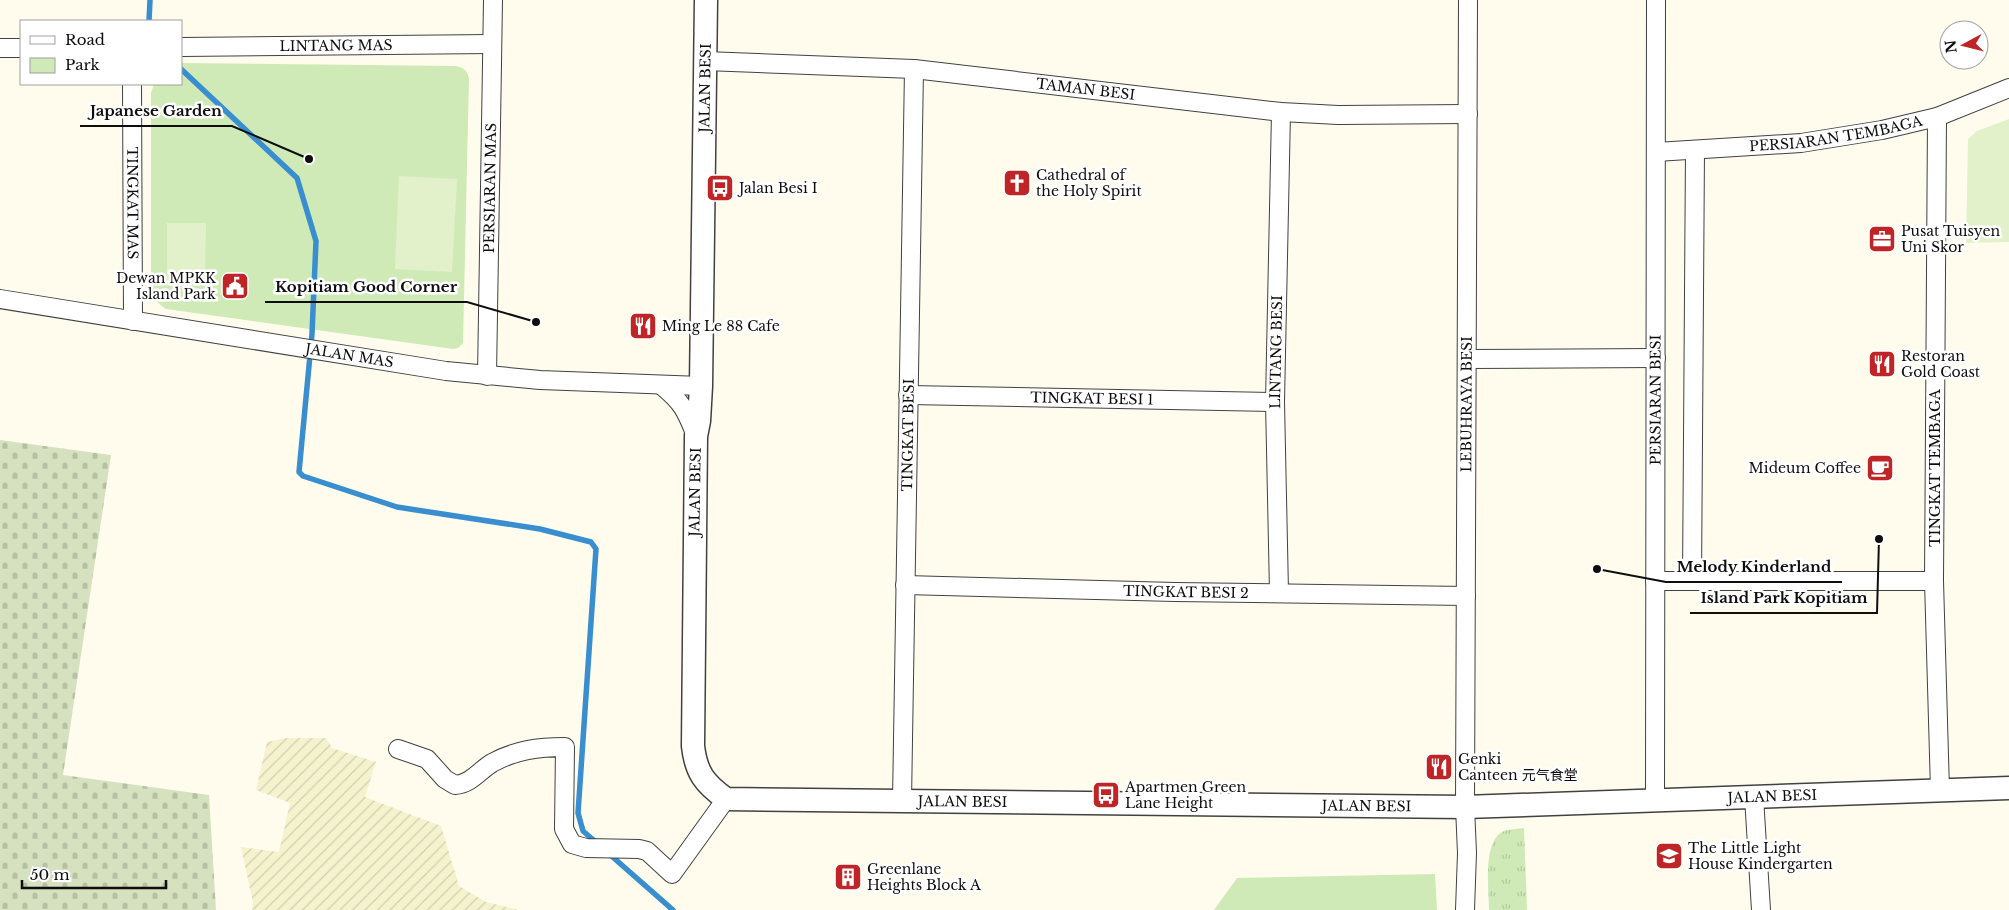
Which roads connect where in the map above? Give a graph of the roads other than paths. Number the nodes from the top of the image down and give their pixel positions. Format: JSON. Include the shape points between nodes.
{"nodes":[{"id":1,"x":493,"y":0,"type":"edge"},
{"id":2,"x":706,"y":0,"type":"edge"},
{"id":3,"x":1468,"y":0,"type":"edge"},
{"id":4,"x":1656,"y":0,"type":"edge"},
{"id":5,"x":492,"y":44,"type":"junction"},
{"id":6,"x":182,"y":47,"type":"edge"},
{"id":7,"x":0,"y":48,"type":"edge"},
{"id":8,"x":20,"y":48,"type":"edge"},
{"id":9,"x":705,"y":61,"type":"junction"},
{"id":10,"x":914,"y":69,"type":"junction"},
{"id":11,"x":132,"y":85,"type":"edge"},
{"id":12,"x":2009,"y":88,"type":"edge"},
{"id":13,"x":1281,"y":112,"type":"junction"},
{"id":14,"x":1468,"y":114,"type":"junction"},
{"id":15,"x":1937,"y":117,"type":"junction"},
{"id":16,"x":1695,"y":150,"type":"junction"},
{"id":17,"x":1656,"y":152,"type":"junction"},
{"id":18,"x":0,"y":298,"type":"edge"},
{"id":19,"x":133,"y":321,"type":"junction"},
{"id":20,"x":1656,"y":358,"type":"junction"},
{"id":21,"x":1467,"y":359,"type":"junction"},
{"id":22,"x":487,"y":376,"type":"junction"},
{"id":23,"x":660,"y":385,"type":"junction"},
{"id":24,"x":701,"y":386,"type":"junction"},
{"id":25,"x":908,"y":395,"type":"junction"},
{"id":26,"x":1275,"y":402,"type":"junction"},
{"id":27,"x":696,"y":436,"type":"junction"},
{"id":28,"x":1656,"y":581,"type":"junction"},
{"id":29,"x":1692,"y":581,"type":"junction"},
{"id":30,"x":1934,"y":581,"type":"junction"},
{"id":31,"x":905,"y":585,"type":"junction"},
{"id":32,"x":1279,"y":592,"type":"junction"},
{"id":33,"x":1466,"y":596,"type":"junction"},
{"id":34,"x":398,"y":749,"type":"dead end"},
{"id":35,"x":2009,"y":788,"type":"edge"},
{"id":36,"x":1940,"y":790,"type":"junction"},
{"id":37,"x":1754,"y":797,"type":"junction"},
{"id":38,"x":726,"y":800,"type":"junction"},
{"id":39,"x":1655,"y":800,"type":"junction"},
{"id":40,"x":902,"y":801,"type":"junction"},
{"id":41,"x":1465,"y":807,"type":"junction"},
{"id":42,"x":1465,"y":910,"type":"edge"},
{"id":43,"x":1761,"y":910,"type":"edge"}],
"edges":[{"from":1,"to":5,"type":"street","name":"PERSIARAN MAS"},
{"from":2,"to":9,"type":"street","name":"JALAN BESI"},
{"from":3,"to":14,"type":"street","name":"LEBUHRAYA BESI"},
{"from":4,"to":17,"type":"street","name":"PERSIARAN BESI"},
{"from":5,"to":6,"type":"street","name":"LINTANG MAS"},
{"from":5,"to":22,"type":"street","name":"PERSIARAN MAS"},
{"from":7,"to":8,"type":"street"},
{"from":9,"to":10,"type":"street","name":"TAMAN BESI"},
{"from":9,"to":24,"type":"street","name":"JALAN BESI"},
{"from":10,"to":13,"type":"street","name":"TAMAN BESI"},
{"from":10,"to":25,"type":"street","name":"TINGKAT BESI"},
{"from":11,"to":19,"type":"street","name":"TINGKAT MAS"},
{"from":12,"to":15,"type":"street","name":"PERSIARAN TEMBAGA"},
{"from":13,"to":14,"type":"street","name":"TAMAN BESI"},
{"from":13,"to":26,"type":"street","name":"LINTANG BESI"},
{"from":14,"to":21,"type":"street","name":"LEBUHRAYA BESI"},
{"from":15,"to":16,"type":"street","name":"PERSIARAN TEMBAGA","via":[[1801,143]]},
{"from":15,"to":30,"type":"street","name":"TINGKAT TEMBAGA"},
{"from":16,"to":17,"type":"street","name":"PERSIARAN TEMBAGA"},
{"from":16,"to":29,"type":"street"},
{"from":17,"to":20,"type":"street","name":"PERSIARAN BESI"},
{"from":18,"to":19,"type":"street","name":"JALAN MAS"},
{"from":19,"to":22,"type":"street","name":"JALAN MAS"},
{"from":20,"to":21,"type":"street"},
{"from":20,"to":28,"type":"street","name":"PERSIARAN BESI"},
{"from":21,"to":33,"type":"street","name":"LEBUHRAYA BESI"},
{"from":22,"to":23,"type":"street","name":"JALAN MAS"},
{"from":23,"to":24,"type":"street","name":"JALAN MAS"},
{"from":23,"to":27,"type":"street","via":[[678,399]]},
{"from":24,"to":27,"type":"street","name":"JALAN BESI"},
{"from":25,"to":26,"type":"street","name":"TINGKAT BESI 1"},
{"from":25,"to":31,"type":"street","name":"TINGKAT BESI"},
{"from":26,"to":32,"type":"street","name":"LINTANG BESI"},
{"from":27,"to":38,"type":"street","name":"JALAN BESI","via":[[694,760],[710,787]]},
{"from":28,"to":29,"type":"street"},
{"from":28,"to":39,"type":"street","name":"PERSIARAN BESI"},
{"from":29,"to":30,"type":"street"},
{"from":30,"to":36,"type":"street","name":"TINGKAT TEMBAGA"},
{"from":31,"to":32,"type":"street","name":"TINGKAT BESI 2"},
{"from":31,"to":40,"type":"street","name":"TINGKAT BESI"},
{"from":32,"to":33,"type":"street","name":"TINGKAT BESI 2"},
{"from":33,"to":41,"type":"street","name":"LEBUHRAYA BESI"},
{"from":34,"to":38,"type":"street","via":[[427,759],[445,779],[456,785],[467,782],[492,763],[522,750],[565,747],[564,829],[572,844],[586,848],[646,851],[672,874]]},
{"from":35,"to":36,"type":"street","name":"JALAN BESI"},
{"from":36,"to":37,"type":"street","name":"JALAN BESI"},
{"from":37,"to":39,"type":"street","name":"JALAN BESI"},
{"from":37,"to":43,"type":"street"},
{"from":38,"to":40,"type":"street","name":"JALAN BESI"},
{"from":39,"to":41,"type":"street","name":"JALAN BESI"},
{"from":40,"to":41,"type":"street","name":"JALAN BESI"},
{"from":41,"to":42,"type":"street","name":"LEBUHRAYA BESI"}]}
